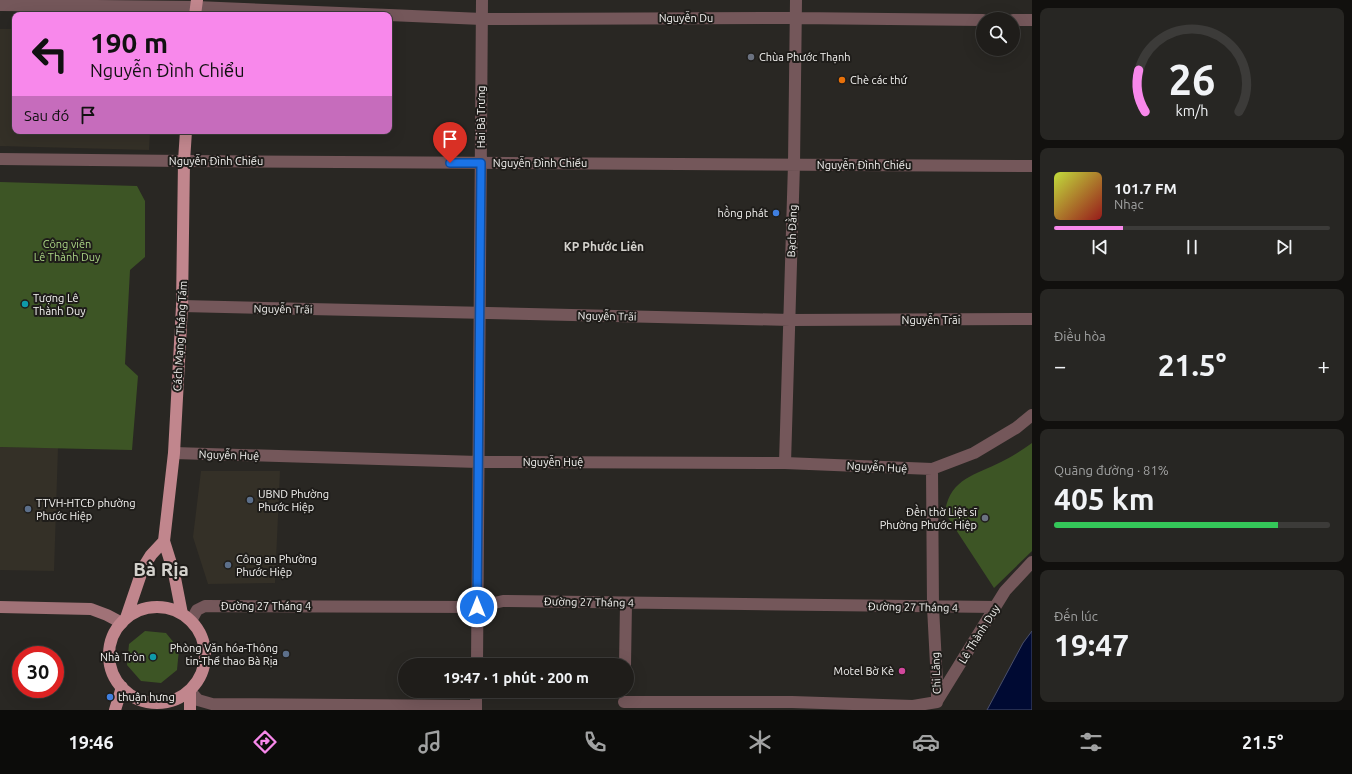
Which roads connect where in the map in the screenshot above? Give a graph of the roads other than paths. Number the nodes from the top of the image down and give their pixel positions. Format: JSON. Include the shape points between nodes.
{"nodes":[{"id":1,"x":482,"y":0,"type":"edge"},
{"id":2,"x":796,"y":0,"type":"edge"},
{"id":3,"x":0,"y":5,"type":"edge"},
{"id":4,"x":196,"y":7,"type":"edge"},
{"id":5,"x":317,"y":12,"type":"edge"},
{"id":6,"x":392,"y":15,"type":"edge"},
{"id":7,"x":796,"y":18,"type":"junction"},
{"id":8,"x":482,"y":19,"type":"junction"},
{"id":9,"x":976,"y":20,"type":"edge"},
{"id":10,"x":1020,"y":20,"type":"edge"},
{"id":11,"x":1032,"y":20,"type":"edge"},
{"id":12,"x":186,"y":134,"type":"edge"},
{"id":13,"x":0,"y":159,"type":"edge"},
{"id":14,"x":184,"y":161,"type":"junction"},
{"id":15,"x":481,"y":163,"type":"junction"},
{"id":16,"x":794,"y":164,"type":"junction"},
{"id":17,"x":1032,"y":166,"type":"edge"},
{"id":18,"x":182,"y":306,"type":"junction"},
{"id":19,"x":480,"y":313,"type":"junction"},
{"id":20,"x":1032,"y":319,"type":"edge"},
{"id":21,"x":790,"y":320,"type":"junction"},
{"id":22,"x":1032,"y":415,"type":"edge"},
{"id":23,"x":174,"y":453,"type":"junction"},
{"id":24,"x":478,"y":462,"type":"junction"},
{"id":25,"x":785,"y":462,"type":"junction"},
{"id":26,"x":932,"y":469,"type":"junction"},
{"id":27,"x":164,"y":541,"type":"junction"},
{"id":28,"x":1032,"y":562,"type":"edge"},
{"id":29,"x":626,"y":603,"type":"junction"},
{"id":30,"x":0,"y":607,"type":"edge"},
{"id":31,"x":477,"y":607,"type":"junction"},
{"id":32,"x":933,"y":607,"type":"junction"},
{"id":33,"x":995,"y":607,"type":"junction"},
{"id":34,"x":186,"y":617,"type":"junction"},
{"id":35,"x":124,"y":620,"type":"junction"},
{"id":36,"x":477,"y":658,"type":"edge"},
{"id":37,"x":625,"y":658,"type":"edge"},
{"id":38,"x":122,"y":687,"type":"junction"},
{"id":39,"x":190,"y":691,"type":"junction"},
{"id":40,"x":624,"y":701,"type":"edge"},
{"id":41,"x":934,"y":706,"type":"edge"},
{"id":42,"x":343,"y":708,"type":"edge"},
{"id":43,"x":476,"y":708,"type":"edge"},
{"id":44,"x":114,"y":710,"type":"edge"},
{"id":45,"x":190,"y":710,"type":"edge"}],
"edges":[{"from":1,"to":8,"type":"street","name":"Hai Bà Trưng"},
{"from":2,"to":7,"type":"street","name":"Bạch Đằng"},
{"from":3,"to":4,"type":"street","name":"Nguyễn Du"},
{"from":4,"to":5,"type":"street","name":"Nguyễn Du"},
{"from":6,"to":8,"type":"street","name":"Nguyễn Du"},
{"from":7,"to":8,"type":"street","name":"Nguyễn Du"},
{"from":7,"to":9,"type":"street","name":"Nguyễn Du"},
{"from":7,"to":16,"type":"street","name":"Bạch Đằng"},
{"from":8,"to":15,"type":"street","name":"Hai Bà Trưng"},
{"from":10,"to":11,"type":"street"},
{"from":12,"to":14,"type":"main road","name":"Cách Mạng Tháng Tám"},
{"from":13,"to":14,"type":"street","name":"Nguyễn Đình Chiểu"},
{"from":14,"to":15,"type":"street","name":"Nguyễn Đình Chiểu"},
{"from":14,"to":18,"type":"main road","name":"Cách Mạng Tháng Tám"},
{"from":15,"to":16,"type":"street","name":"Nguyễn Đình Chiểu"},
{"from":15,"to":19,"type":"street","name":"Hai Bà Trưng"},
{"from":16,"to":17,"type":"street","name":"Nguyễn Đình Chiểu"},
{"from":16,"to":21,"type":"street","name":"Bạch Đằng"},
{"from":18,"to":19,"type":"street","name":"Nguyễn Trãi"},
{"from":18,"to":23,"type":"main road","name":"Cách Mạng Tháng Tám"},
{"from":19,"to":21,"type":"street","name":"Nguyễn Trãi"},
{"from":19,"to":24,"type":"street","name":"Hai Bà Trưng"},
{"from":20,"to":21,"type":"street","name":"Nguyễn Trãi"},
{"from":21,"to":25,"type":"street","name":"Bạch Đằng"},
{"from":22,"to":26,"type":"street","via":[[1016,428],[974,453]]},
{"from":23,"to":24,"type":"street","name":"Nguyễn Huệ"},
{"from":23,"to":27,"type":"main road","name":"Cách Mạng Tháng Tám"},
{"from":24,"to":25,"type":"street","name":"Nguyễn Huệ"},
{"from":24,"to":31,"type":"street","name":"Hai Bà Trưng"},
{"from":25,"to":26,"type":"street","name":"Nguyễn Huệ"},
{"from":26,"to":32,"type":"street","name":"Chi Lăng"},
{"from":27,"to":34,"type":"main road","name":"Cách Mạng Tháng Tám"},
{"from":27,"to":35,"type":"main road","via":[[143,568]]},
{"from":28,"to":33,"type":"street","name":"Lê Thành Duy","via":[[1005,591]]},
{"from":29,"to":31,"type":"street","name":"Đường 27 Tháng 4","via":[[503,601]]},
{"from":29,"to":32,"type":"street","name":"Đường 27 Tháng 4"},
{"from":29,"to":37,"type":"street"},
{"from":30,"to":35,"type":"street","via":[[91,609]]},
{"from":31,"to":34,"type":"street","name":"Đường 27 Tháng 4","via":[[205,606]]},
{"from":31,"to":36,"type":"street","name":"Hai Bà Trưng"},
{"from":32,"to":33,"type":"street","name":"Đường 27 Tháng 4"},
{"from":32,"to":41,"type":"street","name":"Chi Lăng","via":[[937,682]]},
{"from":33,"to":41,"type":"street","name":"Lê Thành Duy"},
{"from":34,"to":35,"type":"main road","via":[[168,608],[153,607],[139,610]]},
{"from":34,"to":39,"type":"main road","via":[[200,633],[205,648],[204,664],[199,678]]},
{"from":35,"to":38,"type":"main road","via":[[114,634],[110,648],[114,676]]},
{"from":38,"to":39,"type":"main road","via":[[134,697],[148,702],[163,703],[177,699]]},
{"from":38,"to":44,"type":"main road"},
{"from":39,"to":42,"type":"street","via":[[198,700],[212,704]]},
{"from":39,"to":45,"type":"main road"},
{"from":40,"to":41,"type":"street","name":"Chi Lăng"},
{"from":42,"to":43,"type":"street"}]}
